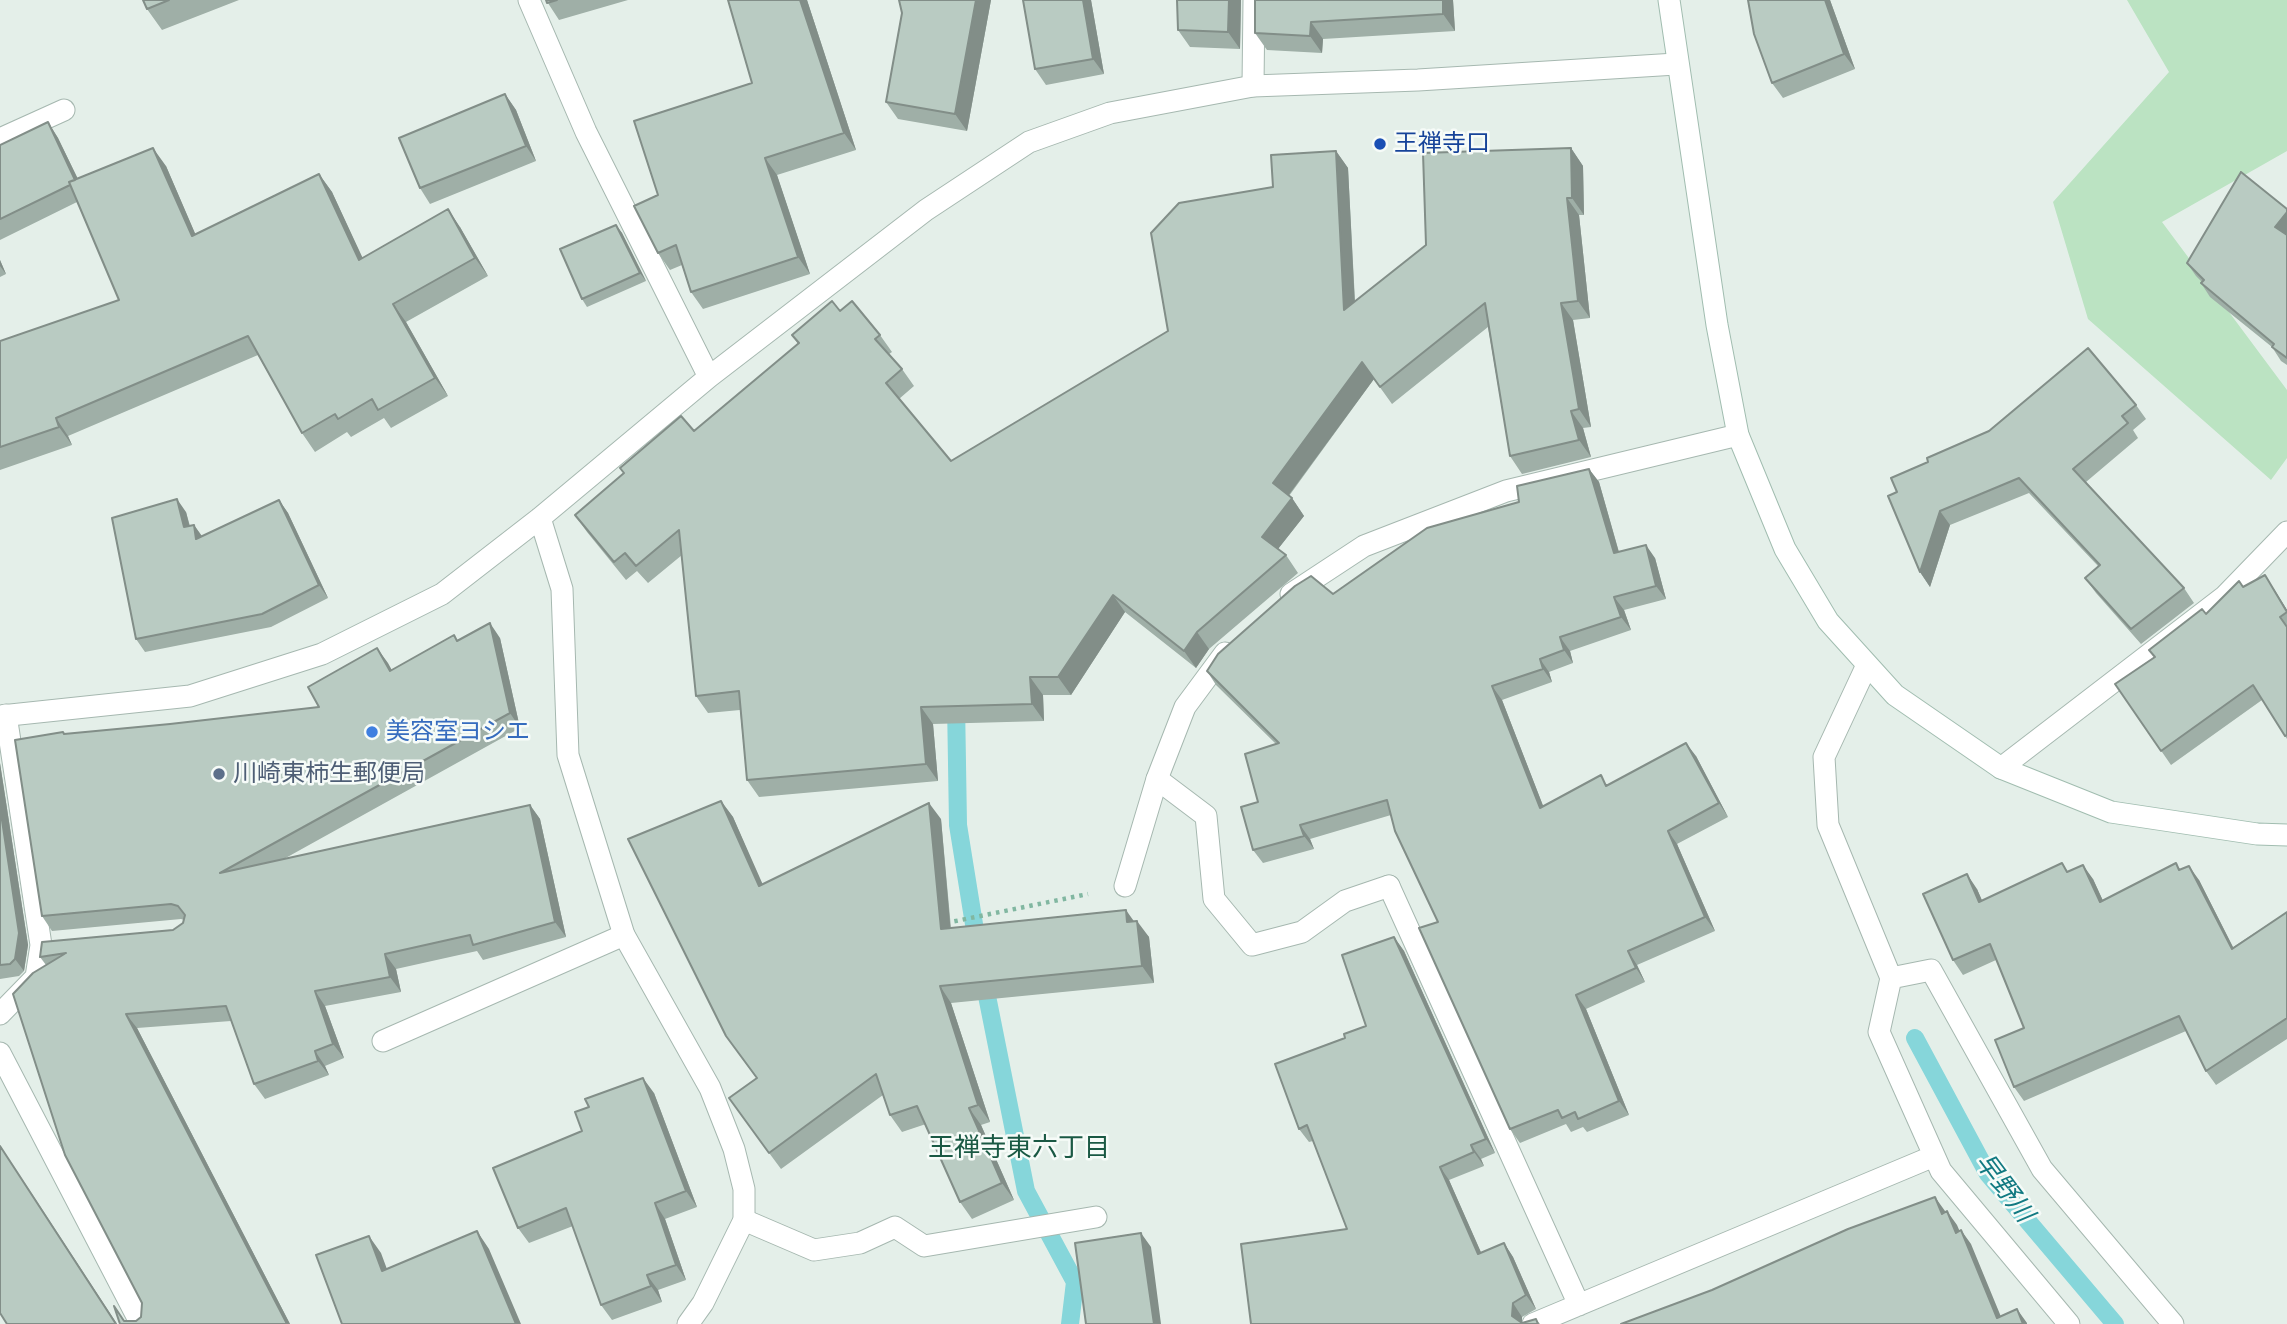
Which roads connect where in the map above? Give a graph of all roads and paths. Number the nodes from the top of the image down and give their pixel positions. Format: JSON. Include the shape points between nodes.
{"nodes":[{"id":1,"x":529,"y":0,"type":"edge"},
{"id":2,"x":1254,"y":0,"type":"edge"},
{"id":3,"x":1668,"y":0,"type":"edge"},
{"id":4,"x":1676,"y":64,"type":"junction"},
{"id":5,"x":1253,"y":86,"type":"junction"},
{"id":6,"x":64,"y":110,"type":"dead end"},
{"id":7,"x":0,"y":139,"type":"edge"},
{"id":8,"x":709,"y":377,"type":"junction"},
{"id":9,"x":1738,"y":435,"type":"junction"},
{"id":10,"x":540,"y":518,"type":"junction"},
{"id":11,"x":2287,"y":532,"type":"edge"},
{"id":12,"x":1278,"y":607,"type":"edge"},
{"id":13,"x":1238,"y":641,"type":"edge"},
{"id":14,"x":1867,"y":665,"type":"junction"},
{"id":15,"x":3,"y":715,"type":"edge"},
{"id":16,"x":2001,"y":768,"type":"junction"},
{"id":17,"x":1157,"y":779,"type":"junction"},
{"id":18,"x":2287,"y":835,"type":"edge"},
{"id":19,"x":1125,"y":886,"type":"joint"},
{"id":20,"x":936,"y":925,"type":"edge"},
{"id":21,"x":624,"y":935,"type":"junction"},
{"id":22,"x":67,"y":943,"type":"edge"},
{"id":23,"x":41,"y":945,"type":"junction"},
{"id":24,"x":1891,"y":978,"type":"junction"},
{"id":25,"x":0,"y":1014,"type":"edge"},
{"id":26,"x":383,"y":1041,"type":"dead end"},
{"id":27,"x":0,"y":1053,"type":"edge"},
{"id":28,"x":1934,"y":1156,"type":"junction"},
{"id":29,"x":1096,"y":1217,"type":"dead end"},
{"id":30,"x":744,"y":1220,"type":"junction"},
{"id":31,"x":1578,"y":1305,"type":"junction"},
{"id":32,"x":141,"y":1324,"type":"edge"},
{"id":33,"x":688,"y":1324,"type":"edge"},
{"id":34,"x":1533,"y":1324,"type":"edge"},
{"id":35,"x":2069,"y":1324,"type":"edge"},
{"id":36,"x":2173,"y":1324,"type":"edge"}],
"edges":[{"from":1,"to":8,"type":"street","via":[[586,132]]},
{"from":2,"to":5,"type":"street"},
{"from":3,"to":4,"type":"street"},
{"from":4,"to":5,"type":"street"},
{"from":4,"to":9,"type":"street"},
{"from":5,"to":8,"type":"street","via":[[1110,113],[1029,142],[926,210]]},
{"from":6,"to":7,"type":"street"},
{"from":8,"to":10,"type":"street"},
{"from":9,"to":12,"type":"street","via":[[1506,491],[1364,546],[1297,589]]},
{"from":9,"to":14,"type":"street","via":[[1785,549],[1828,621]]},
{"from":10,"to":15,"type":"street","via":[[442,594],[322,654],[190,695]]},
{"from":10,"to":21,"type":"street","via":[[562,589],[568,755]]},
{"from":11,"to":16,"type":"street","via":[[2225,596]]},
{"from":13,"to":17,"type":"street","via":[[1219,659],[1185,707]]},
{"from":14,"to":16,"type":"street","via":[[1895,695]]},
{"from":14,"to":24,"type":"street","via":[[1824,757],[1828,825]]},
{"from":15,"to":23,"type":"street"},
{"from":16,"to":18,"type":"street","via":[[2111,812]]},
{"from":17,"to":19,"type":"street"},
{"from":17,"to":31,"type":"street","via":[[1206,816],[1214,899],[1252,945],[1302,932],[1345,901],[1389,886]]},
{"from":19,"to":20,"type":"path"},
{"from":21,"to":26,"type":"street"},
{"from":21,"to":30,"type":"street","via":[[710,1088],[734,1149],[744,1189]]},
{"from":22,"to":23,"type":"street"},
{"from":23,"to":25,"type":"street","via":[[36,977]]},
{"from":24,"to":28,"type":"street","via":[[1879,1032]]},
{"from":24,"to":36,"type":"street","via":[[1931,970],[2042,1169]]},
{"from":27,"to":32,"type":"street"},
{"from":28,"to":31,"type":"street"},
{"from":28,"to":35,"type":"street","via":[[1941,1171]]},
{"from":29,"to":30,"type":"street","via":[[924,1246],[895,1227],[860,1243],[814,1250]]},
{"from":30,"to":33,"type":"street"},
{"from":31,"to":34,"type":"street"}]}
